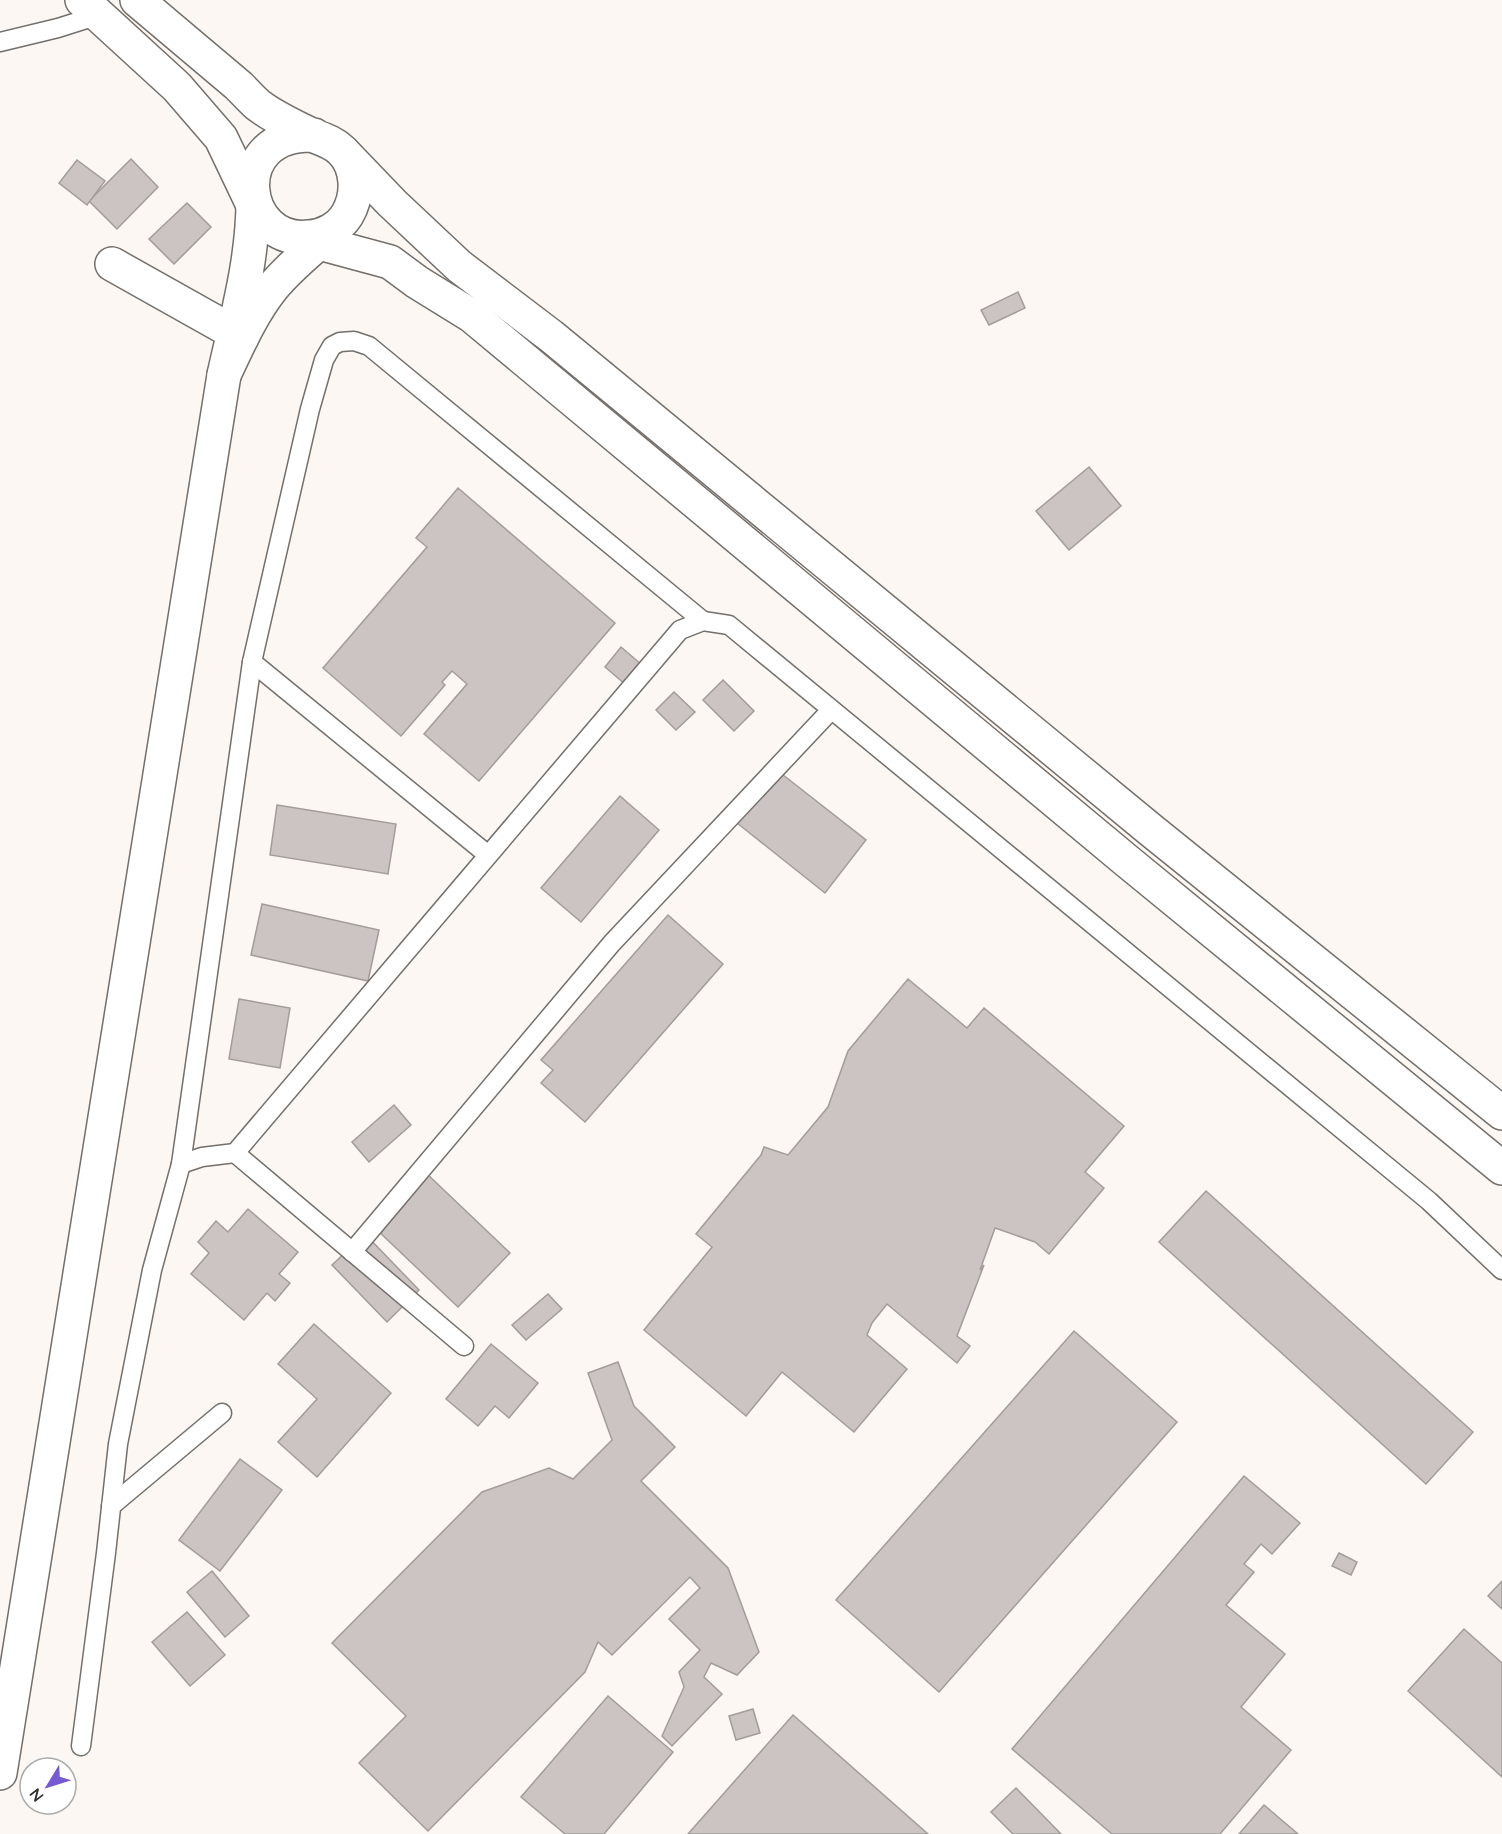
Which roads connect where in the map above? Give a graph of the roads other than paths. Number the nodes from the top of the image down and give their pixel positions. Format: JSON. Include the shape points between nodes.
{"nodes":[{"id":1,"x":137,"y":0,"type":"edge"},
{"id":2,"x":91,"y":7,"type":"edge"},
{"id":3,"x":0,"y":42,"type":"edge"},
{"id":4,"x":314,"y":135,"type":"junction"},
{"id":5,"x":343,"y":152,"type":"junction"},
{"id":6,"x":255,"y":204,"type":"junction"},
{"id":7,"x":318,"y":236,"type":"junction"},
{"id":8,"x":112,"y":264,"type":"dead end"},
{"id":9,"x":238,"y":335,"type":"junction"},
{"id":10,"x":703,"y":621,"type":"junction"},
{"id":11,"x":252,"y":662,"type":"junction"},
{"id":12,"x":831,"y":710,"type":"junction"},
{"id":13,"x":488,"y":855,"type":"junction"},
{"id":14,"x":1502,"y":1113,"type":"edge"},
{"id":15,"x":235,"y":1153,"type":"junction"},
{"id":16,"x":181,"y":1164,"type":"junction"},
{"id":17,"x":1502,"y":1168,"type":"edge"},
{"id":18,"x":352,"y":1252,"type":"junction"},
{"id":19,"x":1502,"y":1270,"type":"edge"},
{"id":20,"x":464,"y":1346,"type":"dead end"},
{"id":21,"x":222,"y":1413,"type":"dead end"},
{"id":22,"x":111,"y":1506,"type":"junction"},
{"id":23,"x":81,"y":1746,"type":"dead end"},
{"id":24,"x":0,"y":1773,"type":"edge"}],
"edges":[{"from":1,"to":4,"type":"main road","via":[[259,106]]},
{"from":2,"to":3,"type":"lane","via":[[58,28]]},
{"from":2,"to":6,"type":"main road","via":[[177,87],[221,138]]},
{"from":4,"to":5,"type":"main road"},
{"from":4,"to":6,"type":"main road","via":[[281,139],[267,149],[252,178]]},
{"from":5,"to":7,"type":"main road","via":[[356,184],[354,201],[346,217]]},
{"from":5,"to":14,"type":"main road","via":[[459,266],[551,336],[1152,831]]},
{"from":6,"to":7,"type":"main road","via":[[270,225],[284,234]]},
{"from":6,"to":9,"type":"main road"},
{"from":7,"to":9,"type":"main road","via":[[274,285]]},
{"from":7,"to":17,"type":"main road","via":[[390,262],[472,316]]},
{"from":8,"to":9,"type":"main road"},
{"from":9,"to":24,"type":"main road","via":[[224,375]]},
{"from":10,"to":11,"type":"lane","via":[[369,346],[340,342],[332,346],[324,360],[310,409]]},
{"from":10,"to":12,"type":"lane","via":[[729,625]]},
{"from":10,"to":13,"type":"lane","via":[[680,630]]},
{"from":11,"to":13,"type":"lane"},
{"from":11,"to":16,"type":"lane"},
{"from":12,"to":18,"type":"lane","via":[[612,943]]},
{"from":12,"to":19,"type":"lane","via":[[1420,1194]]},
{"from":13,"to":15,"type":"lane"},
{"from":15,"to":16,"type":"lane"},
{"from":15,"to":18,"type":"lane"},
{"from":16,"to":22,"type":"lane","via":[[152,1270],[118,1444]]},
{"from":18,"to":20,"type":"lane"},
{"from":21,"to":22,"type":"lane"},
{"from":22,"to":23,"type":"lane"}]}
